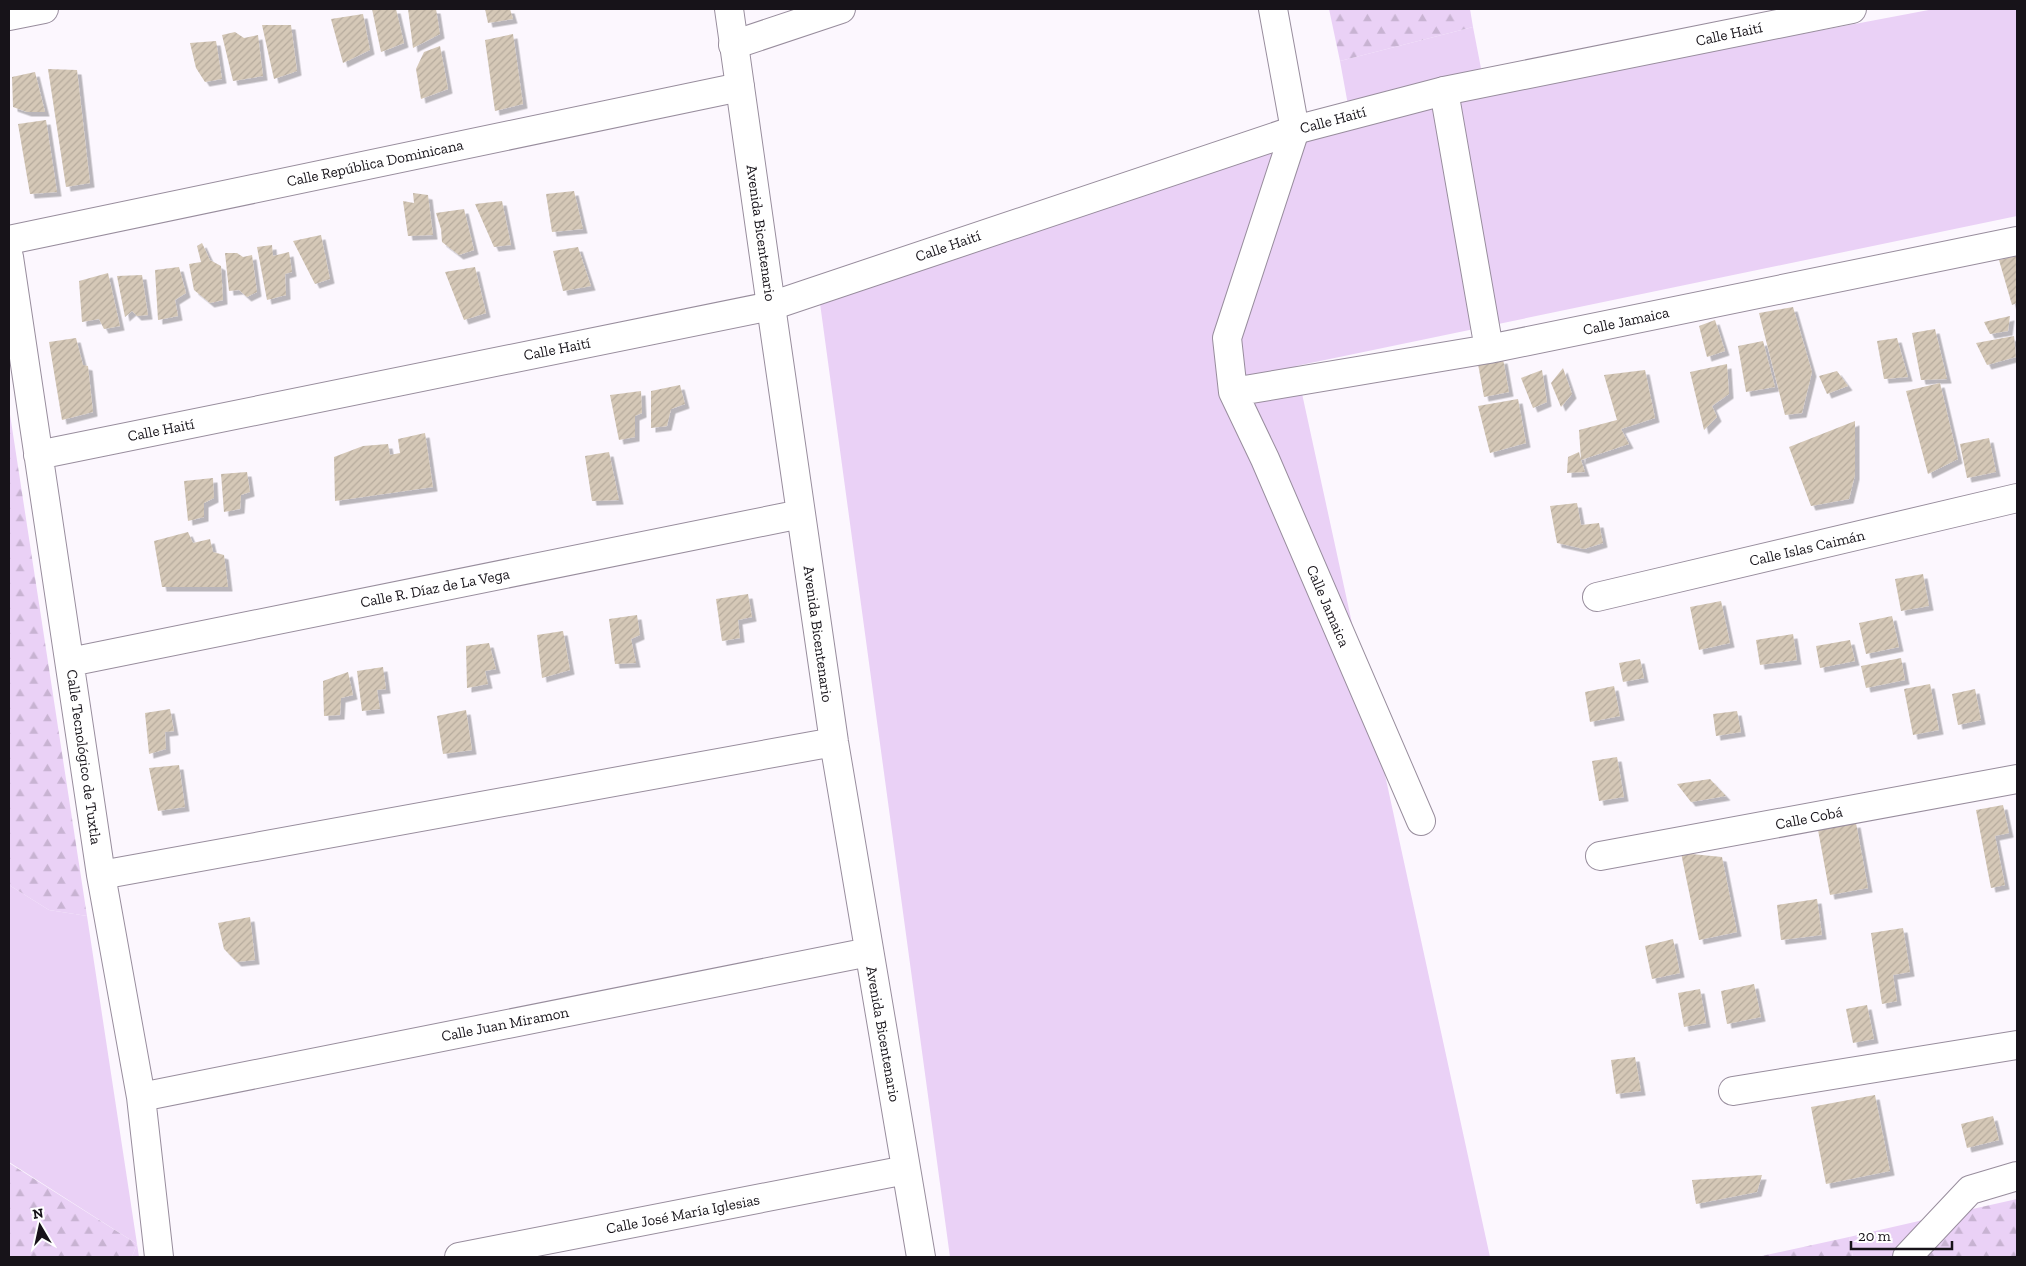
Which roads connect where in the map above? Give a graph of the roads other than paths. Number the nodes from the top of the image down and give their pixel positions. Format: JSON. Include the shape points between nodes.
{"nodes":[{"id":1,"x":44,"y":9,"type":"edge"},
{"id":2,"x":729,"y":9,"type":"edge"},
{"id":3,"x":841,"y":9,"type":"edge"},
{"id":4,"x":1273,"y":9,"type":"edge"},
{"id":5,"x":1852,"y":9,"type":"edge"},
{"id":6,"x":9,"y":16,"type":"edge"},
{"id":7,"x":733,"y":45,"type":"junction"},
{"id":8,"x":740,"y":87,"type":"junction"},
{"id":9,"x":1444,"y":91,"type":"junction"},
{"id":10,"x":1295,"y":130,"type":"junction"},
{"id":11,"x":9,"y":240,"type":"edge"},
{"id":12,"x":2017,"y":241,"type":"edge"},
{"id":13,"x":9,"y":257,"type":"edge"},
{"id":14,"x":771,"y":306,"type":"junction"},
{"id":15,"x":1489,"y":349,"type":"junction"},
{"id":16,"x":1233,"y":392,"type":"junction"},
{"id":17,"x":38,"y":455,"type":"junction"},
{"id":18,"x":2017,"y":498,"type":"edge"},
{"id":19,"x":801,"y":514,"type":"junction"},
{"id":20,"x":1597,"y":597,"type":"dead end"},
{"id":21,"x":70,"y":662,"type":"junction"},
{"id":22,"x":834,"y":742,"type":"junction"},
{"id":23,"x":2017,"y":779,"type":"edge"},
{"id":24,"x":1421,"y":821,"type":"dead end"},
{"id":25,"x":1600,"y":856,"type":"dead end"},
{"id":26,"x":101,"y":875,"type":"junction"},
{"id":27,"x":869,"y":952,"type":"junction"},
{"id":28,"x":2017,"y":1045,"type":"edge"},
{"id":29,"x":1733,"y":1091,"type":"dead end"},
{"id":30,"x":141,"y":1097,"type":"junction"},
{"id":31,"x":906,"y":1170,"type":"junction"},
{"id":32,"x":2017,"y":1176,"type":"edge"},
{"id":33,"x":159,"y":1257,"type":"edge"},
{"id":34,"x":460,"y":1257,"type":"edge"},
{"id":35,"x":921,"y":1257,"type":"edge"},
{"id":36,"x":1907,"y":1257,"type":"edge"}],
"edges":[{"from":1,"to":6,"type":"street"},
{"from":2,"to":7,"type":"street","name":"Avenida Bicentenario"},
{"from":3,"to":7,"type":"street"},
{"from":4,"to":10,"type":"street"},
{"from":5,"to":9,"type":"street","name":"Calle Haití"},
{"from":7,"to":8,"type":"street","name":"Avenida Bicentenario"},
{"from":8,"to":11,"type":"street","name":"Calle República Dominicana"},
{"from":8,"to":14,"type":"street","name":"Avenida Bicentenario"},
{"from":9,"to":10,"type":"street","name":"Calle Haití"},
{"from":9,"to":15,"type":"street"},
{"from":10,"to":14,"type":"street","name":"Calle Haití"},
{"from":10,"to":16,"type":"street","name":"Calle Jamaica","via":[[1227,338]]},
{"from":12,"to":15,"type":"street","name":"Calle Jamaica"},
{"from":13,"to":17,"type":"street","name":"Calle Tecnológico de Tuxtla"},
{"from":14,"to":17,"type":"street","name":"Calle Haití"},
{"from":14,"to":19,"type":"street","name":"Avenida Bicentenario"},
{"from":15,"to":16,"type":"street","name":"Calle Jamaica"},
{"from":16,"to":24,"type":"street","name":"Calle Jamaica"},
{"from":17,"to":21,"type":"street","name":"Calle Tecnológico de Tuxtla"},
{"from":18,"to":20,"type":"street","name":"Calle Islas Caimán"},
{"from":19,"to":21,"type":"street","name":"Calle R. Díaz de La Vega"},
{"from":19,"to":22,"type":"street","name":"Avenida Bicentenario"},
{"from":21,"to":26,"type":"street","name":"Calle Tecnológico de Tuxtla"},
{"from":22,"to":26,"type":"street"},
{"from":22,"to":27,"type":"street","name":"Avenida Bicentenario"},
{"from":23,"to":25,"type":"street","name":"Calle Cobá"},
{"from":26,"to":30,"type":"street","name":"Calle Tecnológico de Tuxtla"},
{"from":27,"to":30,"type":"street","name":"Calle Juan Miramon"},
{"from":27,"to":31,"type":"street","name":"Avenida Bicentenario"},
{"from":28,"to":29,"type":"street"},
{"from":30,"to":33,"type":"street","name":"Calle Tecnológico de Tuxtla"},
{"from":31,"to":34,"type":"street","name":"Calle José María Iglesias"},
{"from":31,"to":35,"type":"street","name":"Avenida Bicentenario"},
{"from":32,"to":36,"type":"street","via":[[1970,1190]]}]}
